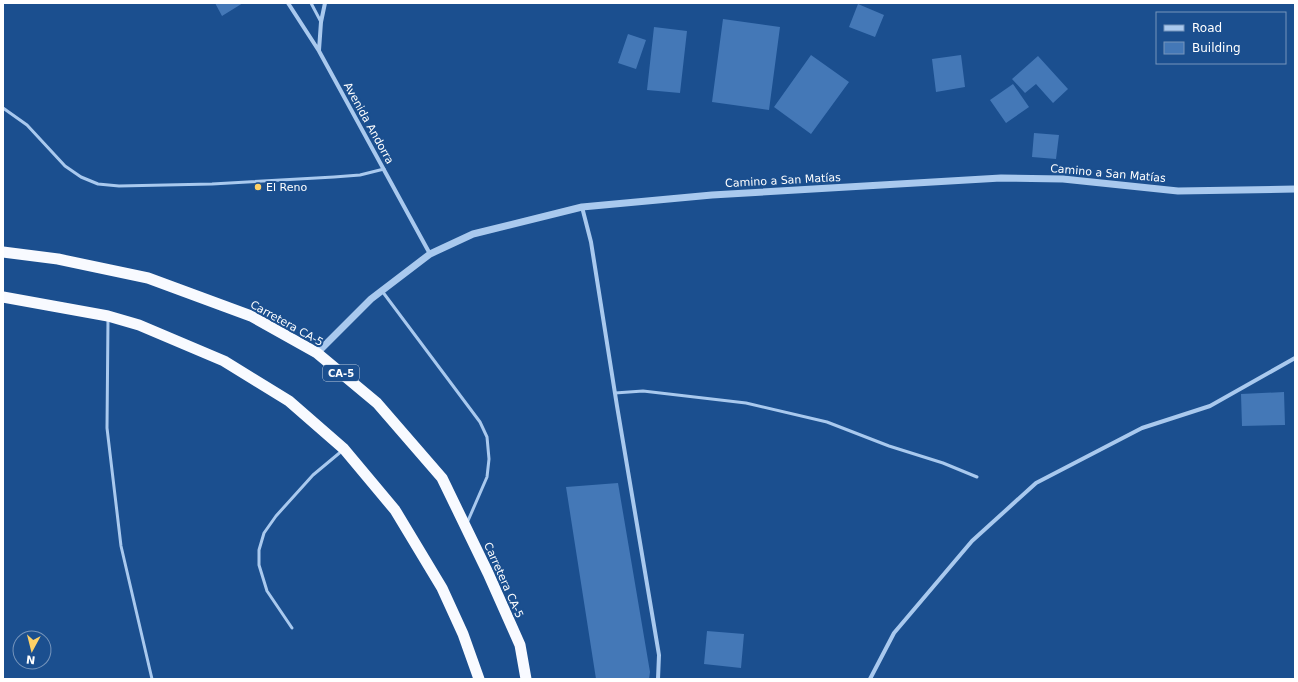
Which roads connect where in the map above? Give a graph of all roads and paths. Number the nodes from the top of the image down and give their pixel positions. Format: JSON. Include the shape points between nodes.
{"nodes":[{"id":1,"x":288,"y":3,"type":"edge"},
{"id":2,"x":311,"y":3,"type":"edge"},
{"id":3,"x":325,"y":3,"type":"edge"},
{"id":4,"x":321,"y":22,"type":"junction"},
{"id":5,"x":319,"y":51,"type":"junction"},
{"id":6,"x":3,"y":108,"type":"edge"},
{"id":7,"x":384,"y":169,"type":"junction"},
{"id":8,"x":1295,"y":189,"type":"edge"},
{"id":9,"x":582,"y":207,"type":"junction"},
{"id":10,"x":3,"y":252,"type":"edge"},
{"id":11,"x":430,"y":254,"type":"junction"},
{"id":12,"x":382,"y":291,"type":"junction"},
{"id":13,"x":3,"y":297,"type":"edge"},
{"id":14,"x":108,"y":316,"type":"junction"},
{"id":15,"x":317,"y":353,"type":"junction"},
{"id":16,"x":1295,"y":358,"type":"edge"},
{"id":17,"x":615,"y":392,"type":"junction"},
{"id":18,"x":344,"y":449,"type":"junction"},
{"id":19,"x":977,"y":477,"type":"dead end"},
{"id":20,"x":465,"y":527,"type":"junction"},
{"id":21,"x":292,"y":628,"type":"dead end"},
{"id":22,"x":152,"y":679,"type":"edge"},
{"id":23,"x":479,"y":679,"type":"edge"},
{"id":24,"x":526,"y":679,"type":"edge"},
{"id":25,"x":658,"y":679,"type":"edge"},
{"id":26,"x":870,"y":679,"type":"edge"}],
"edges":[{"from":1,"to":5,"type":"street","name":"Avenida Andorra"},
{"from":2,"to":4,"type":"lane"},
{"from":3,"to":4,"type":"street"},
{"from":4,"to":5,"type":"street"},
{"from":5,"to":7,"type":"street","name":"Avenida Andorra"},
{"from":6,"to":7,"type":"lane","via":[[27,125],[65,166],[80,177],[98,184],[220,184],[360,175]]},
{"from":7,"to":11,"type":"street","name":"Avenida Andorra"},
{"from":8,"to":9,"type":"street","name":"Camino a San Matías","via":[[1178,191],[1063,179],[1001,178],[712,195]]},
{"from":9,"to":11,"type":"street","name":"Camino a San Matías","via":[[473,234]]},
{"from":9,"to":17,"type":"street","via":[[591,242]]},
{"from":10,"to":15,"type":"highway","name":"Carretera CA-5","number":"CA-5","via":[[58,259],[148,278],[251,316]]},
{"from":11,"to":12,"type":"street","name":"Camino a San Matías"},
{"from":12,"to":15,"type":"street","name":"Camino a San Matías"},
{"from":12,"to":20,"type":"lane","via":[[480,422],[487,437],[489,459],[486,477]]},
{"from":13,"to":14,"type":"highway"},
{"from":14,"to":18,"type":"highway","via":[[139,325],[224,361],[290,401]]},
{"from":14,"to":22,"type":"lane","via":[[107,428],[121,546]]},
{"from":15,"to":20,"type":"highway","name":"Carretera CA-5","number":"CA-5","via":[[377,403],[442,478]]},
{"from":16,"to":26,"type":"street","via":[[1210,406],[1142,428],[1036,483],[972,541],[894,633]]},
{"from":17,"to":19,"type":"lane","via":[[643,392],[746,403],[827,422],[889,446],[943,462]]},
{"from":17,"to":25,"type":"street","via":[[659,655]]},
{"from":18,"to":21,"type":"lane","via":[[313,475],[276,516],[264,533],[259,550],[259,565],[267,591]]},
{"from":18,"to":23,"type":"highway","via":[[395,510],[442,588],[463,634]]},
{"from":20,"to":24,"type":"highway","name":"Carretera CA-5","number":"CA-5","via":[[520,645]]}]}
